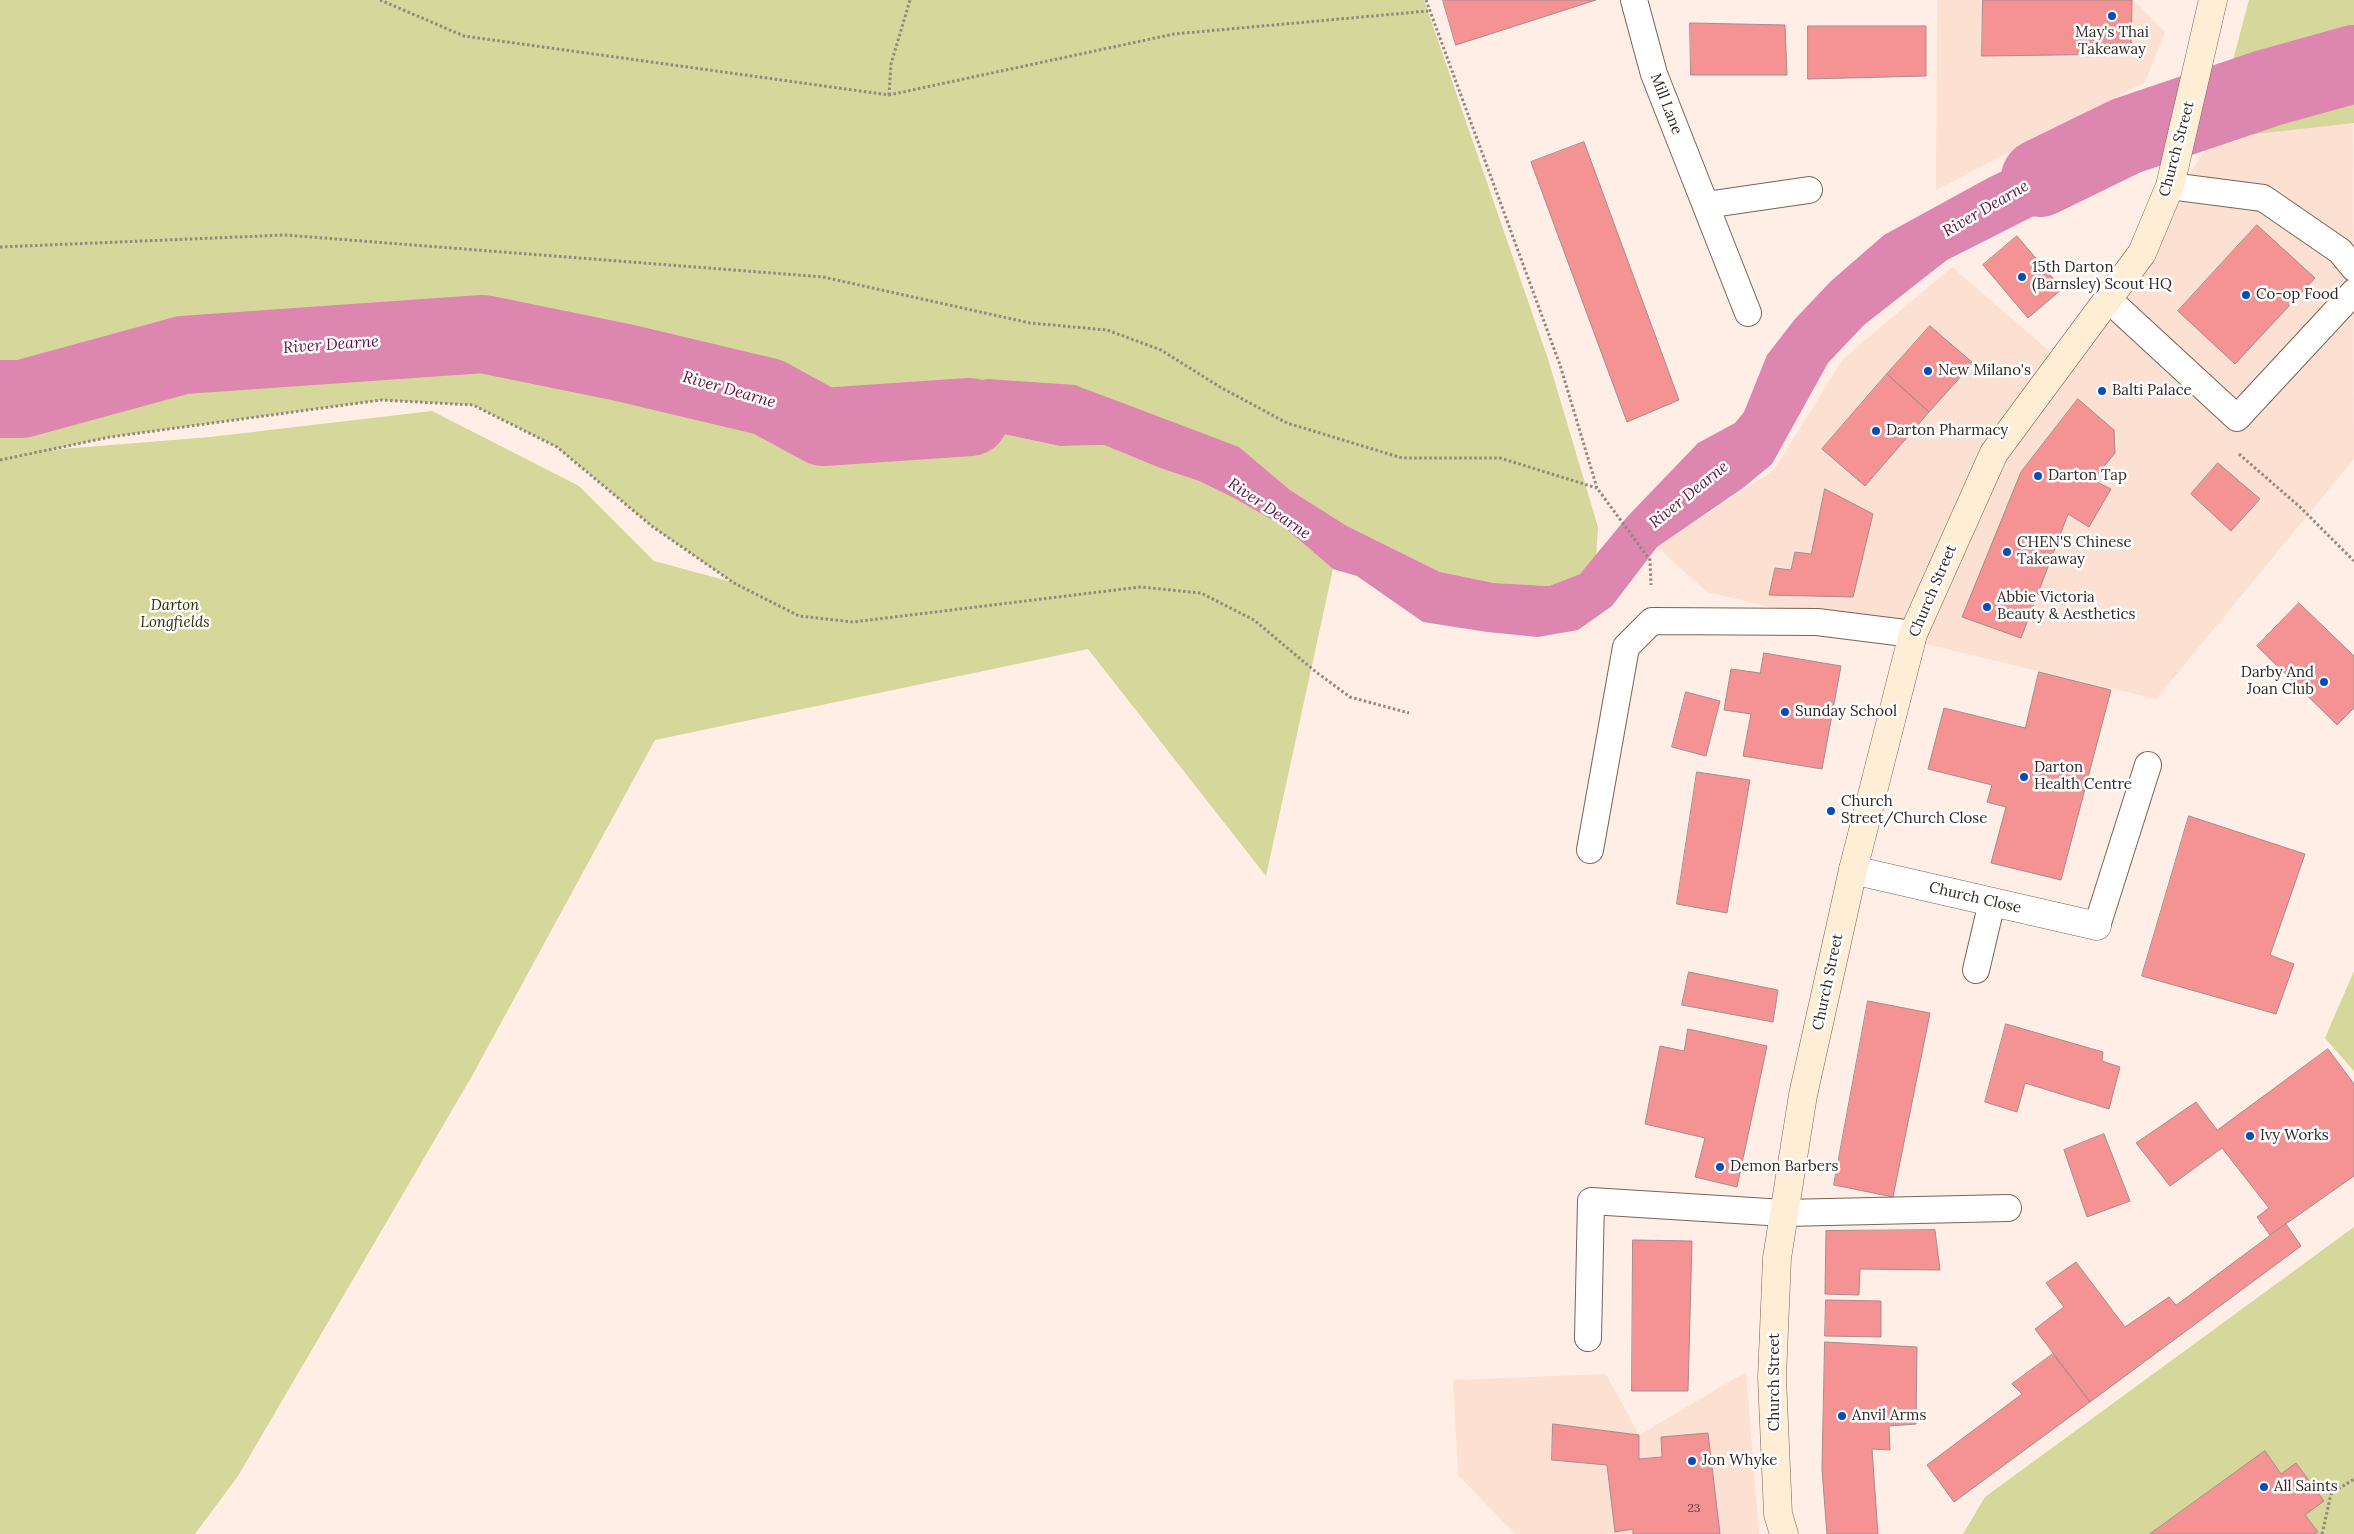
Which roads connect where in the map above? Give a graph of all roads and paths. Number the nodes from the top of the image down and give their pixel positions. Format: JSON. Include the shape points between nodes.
{"nodes":[{"id":1,"x":380,"y":0,"type":"edge"},
{"id":2,"x":910,"y":0,"type":"edge"},
{"id":3,"x":1426,"y":0,"type":"edge"},
{"id":4,"x":1634,"y":0,"type":"edge"},
{"id":5,"x":2213,"y":0,"type":"edge"},
{"id":6,"x":1428,"y":11,"type":"junction"},
{"id":7,"x":889,"y":95,"type":"junction"},
{"id":8,"x":2173,"y":174,"type":"junction"},
{"id":9,"x":1809,"y":190,"type":"dead end"},
{"id":10,"x":1706,"y":205,"type":"junction"},
{"id":11,"x":0,"y":247,"type":"edge"},
{"id":12,"x":2354,"y":268,"type":"edge"},
{"id":13,"x":2354,"y":292,"type":"edge"},
{"id":14,"x":2108,"y":299,"type":"junction"},
{"id":15,"x":1748,"y":313,"type":"dead end"},
{"id":16,"x":0,"y":460,"type":"edge"},
{"id":17,"x":1597,"y":488,"type":"junction"},
{"id":18,"x":1650,"y":560,"type":"dead end"},
{"id":19,"x":1913,"y":634,"type":"junction"},
{"id":20,"x":1409,"y":713,"type":"dead end"},
{"id":21,"x":2148,"y":765,"type":"dead end"},
{"id":22,"x":1590,"y":850,"type":"dead end"},
{"id":23,"x":1853,"y":870,"type":"junction"},
{"id":24,"x":1992,"y":902,"type":"junction"},
{"id":25,"x":2097,"y":926,"type":"joint"},
{"id":26,"x":1976,"y":970,"type":"dead end"},
{"id":27,"x":2008,"y":1208,"type":"dead end"},
{"id":28,"x":1784,"y":1213,"type":"junction"},
{"id":29,"x":1588,"y":1338,"type":"dead end"},
{"id":30,"x":2354,"y":1479,"type":"edge"},
{"id":31,"x":1784,"y":1534,"type":"edge"},
{"id":32,"x":2322,"y":1534,"type":"edge"}],
"edges":[{"from":1,"to":7,"type":"path","via":[[464,36]]},
{"from":2,"to":7,"type":"path","via":[[891,64]]},
{"from":3,"to":6,"type":"path"},
{"from":4,"to":10,"type":"lane","name":"Mill Lane","via":[[1654,74]]},
{"from":5,"to":8,"type":"main road","name":"Church Street"},
{"from":6,"to":7,"type":"path","via":[[1174,34]]},
{"from":6,"to":17,"type":"path","via":[[1560,365]]},
{"from":8,"to":12,"type":"lane","via":[[2263,198],[2340,251]]},
{"from":8,"to":14,"type":"main road","name":"Church Street","via":[[2142,253]]},
{"from":9,"to":10,"type":"lane"},
{"from":10,"to":15,"type":"lane","name":"Mill Lane"},
{"from":11,"to":17,"type":"path","via":[[285,236],[823,277],[1030,323],[1107,330],[1161,350],[1287,423],[1402,458],[1500,458]]},
{"from":13,"to":14,"type":"lane","via":[[2237,418]]},
{"from":14,"to":19,"type":"main road","name":"Church Street","via":[[1994,453]]},
{"from":16,"to":20,"type":"path","via":[[110,437],[381,400],[473,405],[557,447],[653,527],[734,583],[799,616],[853,622],[1140,587],[1201,593],[1254,620],[1350,697]]},
{"from":17,"to":18,"type":"path"},
{"from":19,"to":22,"type":"lane","via":[[1817,622],[1652,621],[1626,647]]},
{"from":19,"to":23,"type":"main road","name":"Church Street"},
{"from":21,"to":25,"type":"lane"},
{"from":23,"to":24,"type":"street","name":"Church Close"},
{"from":23,"to":28,"type":"main road","name":"Church Street","via":[[1803,1095]]},
{"from":24,"to":25,"type":"street","name":"Church Close"},
{"from":24,"to":26,"type":"lane"},
{"from":27,"to":28,"type":"lane"},
{"from":28,"to":29,"type":"lane","via":[[1591,1201]]},
{"from":28,"to":31,"type":"main road","name":"Church Street","via":[[1777,1258],[1772,1378],[1778,1514]]},
{"from":30,"to":32,"type":"path","via":[[2331,1494]]}]}
